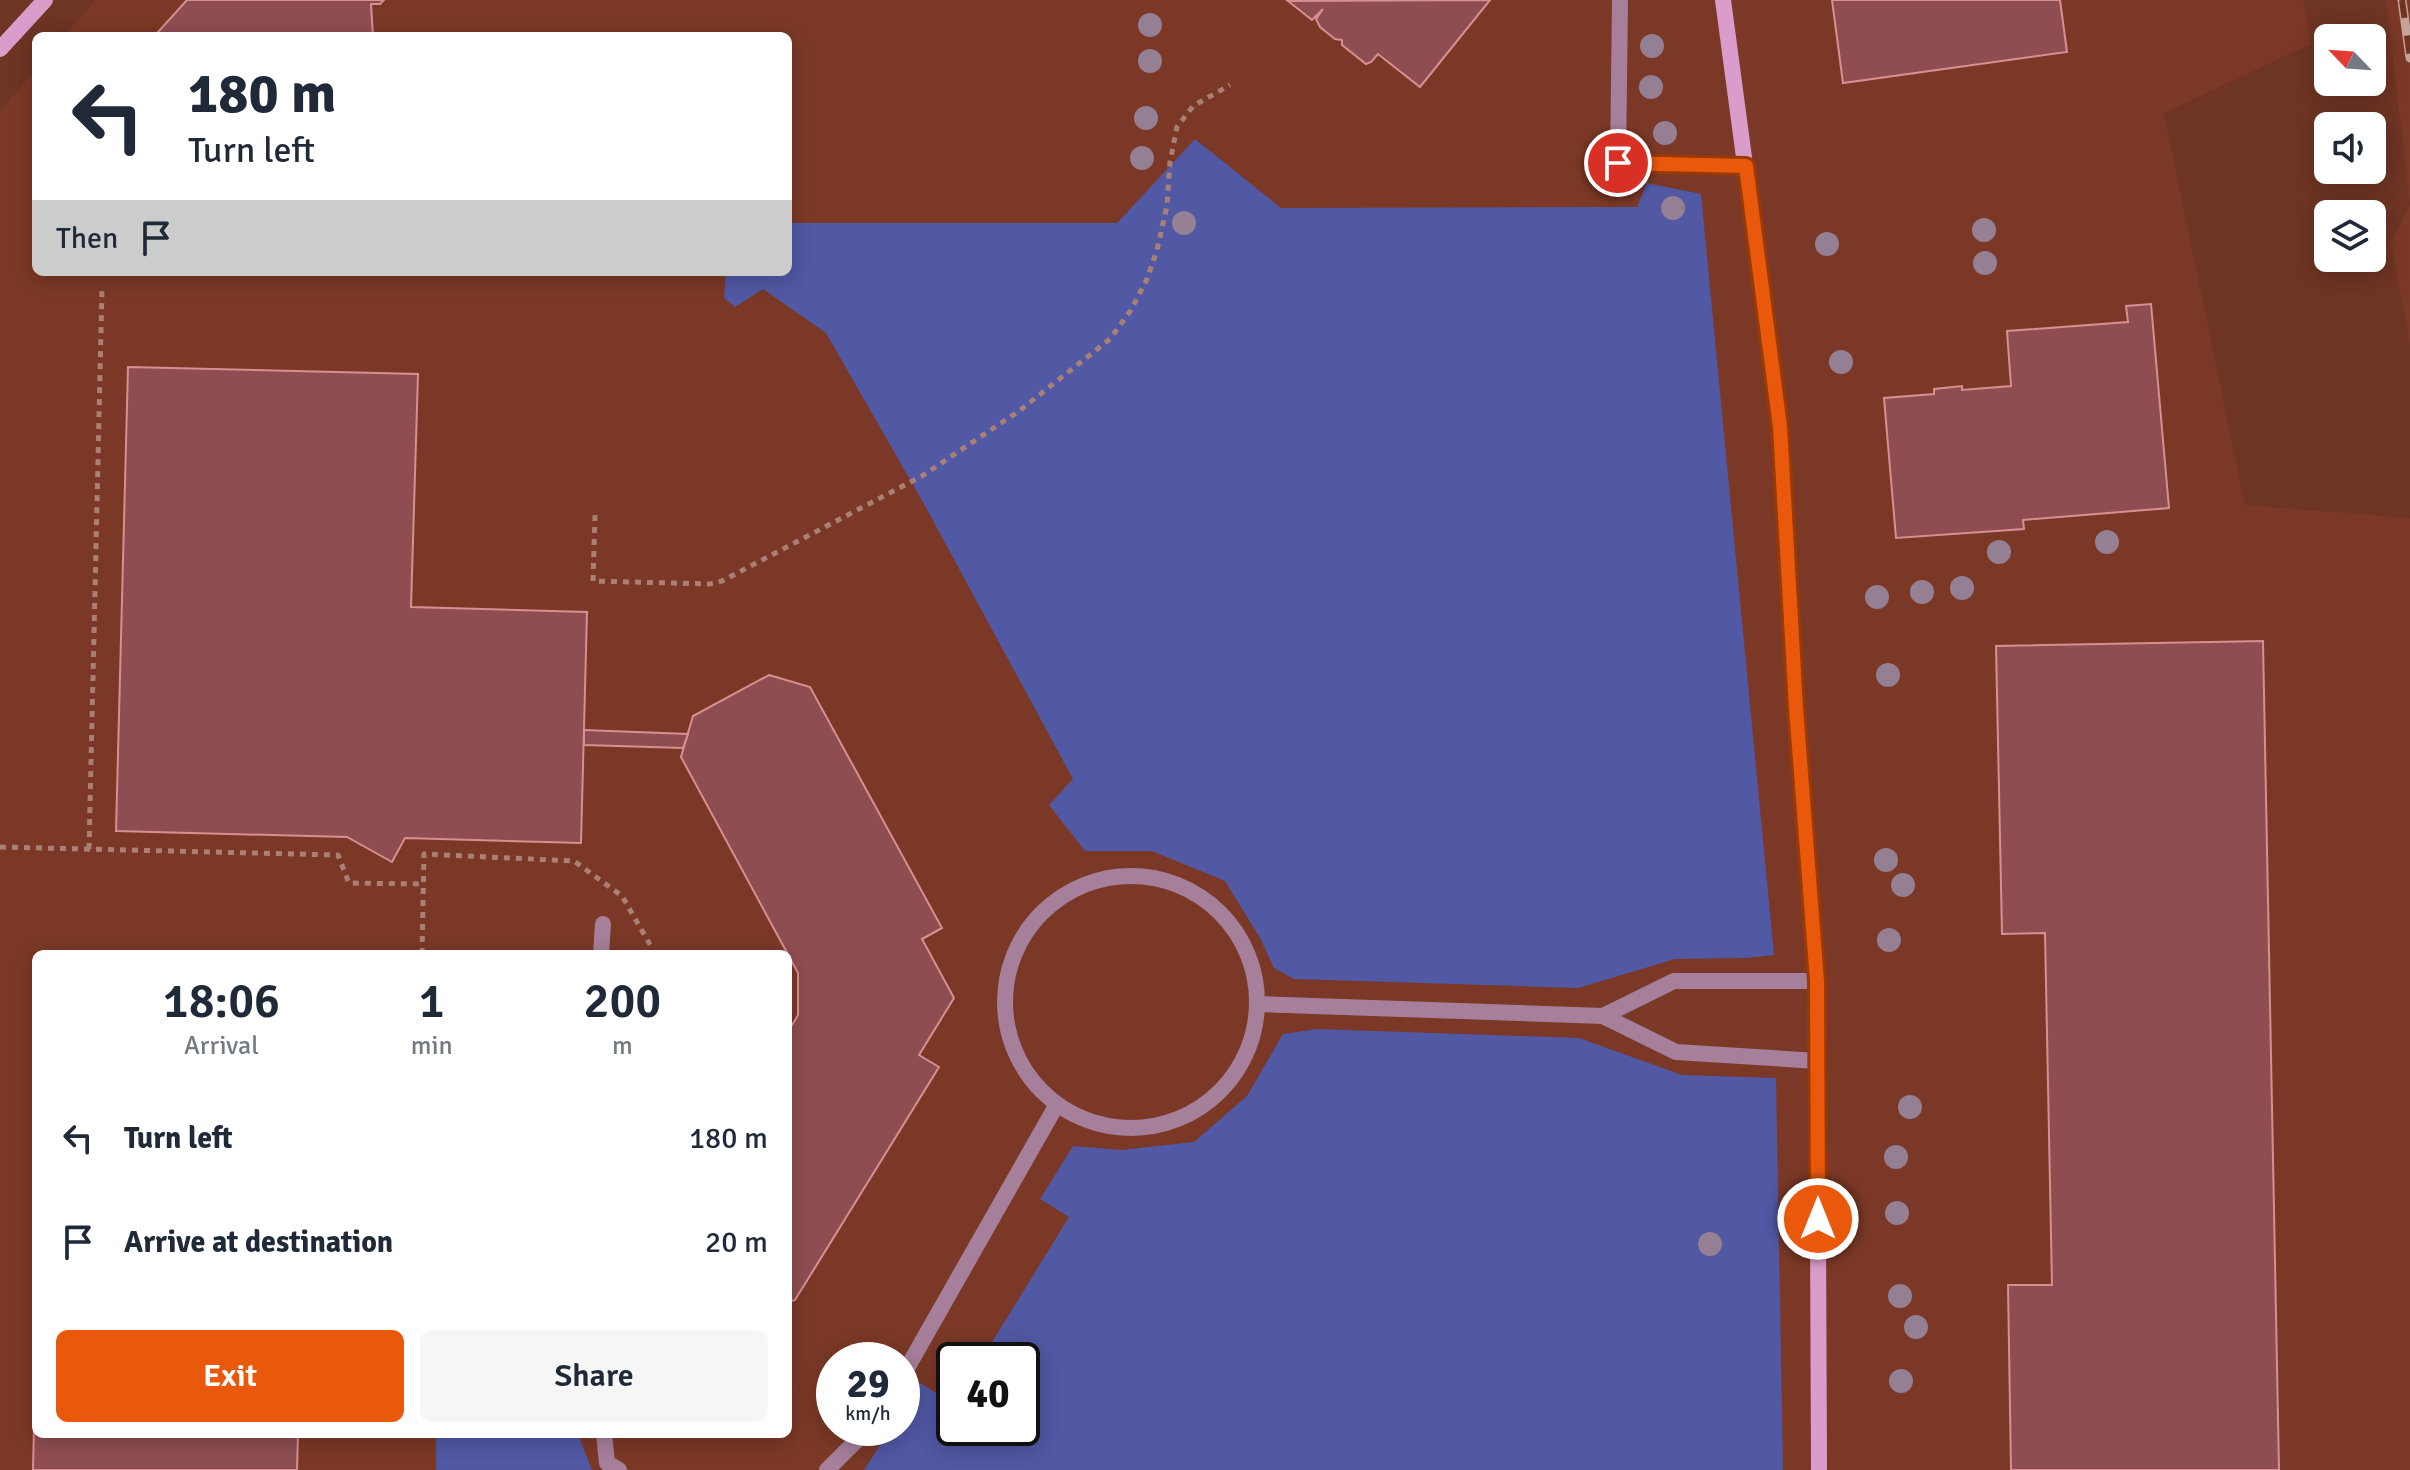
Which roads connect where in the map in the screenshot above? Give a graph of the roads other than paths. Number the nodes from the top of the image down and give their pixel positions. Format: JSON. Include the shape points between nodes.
{"nodes":[{"id":1,"x":45,"y":0,"type":"edge"},
{"id":2,"x":1620,"y":0,"type":"edge"},
{"id":3,"x":1723,"y":0,"type":"edge"},
{"id":4,"x":0,"y":49,"type":"edge"},
{"id":5,"x":1746,"y":166,"type":"junction"},
{"id":6,"x":603,"y":924,"type":"dead end"},
{"id":7,"x":601,"y":950,"type":"edge"},
{"id":8,"x":1817,"y":981,"type":"junction"},
{"id":9,"x":1258,"y":1004,"type":"junction"},
{"id":10,"x":1603,"y":1016,"type":"junction"},
{"id":11,"x":1818,"y":1061,"type":"junction"},
{"id":12,"x":1056,"y":1106,"type":"junction"},
{"id":13,"x":920,"y":1345,"type":"edge"},
{"id":14,"x":604,"y":1438,"type":"edge"},
{"id":15,"x":851,"y":1446,"type":"edge"},
{"id":16,"x":619,"y":1470,"type":"edge"},
{"id":17,"x":827,"y":1470,"type":"edge"},
{"id":18,"x":1819,"y":1470,"type":"edge"}],
"edges":[{"from":1,"to":4,"type":"street"},
{"from":2,"to":5,"type":"lane","via":[[1618,163]]},
{"from":3,"to":5,"type":"street"},
{"from":5,"to":8,"type":"street","via":[[1780,427]]},
{"from":6,"to":7,"type":"lane"},
{"from":8,"to":10,"type":"lane","via":[[1674,981]]},
{"from":8,"to":11,"type":"street"},
{"from":9,"to":10,"type":"lane"},
{"from":9,"to":12,"type":"lane","via":[[1249,1049],[1241,1062],[1224,1088],[1188,1116],[1129,1128],[1098,1125]]},
{"from":9,"to":12,"type":"lane","via":[[1251,960],[1230,922],[1197,893],[1155,877],[1126,876],[1070,890],[1040,913],[1019,942],[1006,976],[1004,1013],[1012,1049],[1030,1080]]},
{"from":10,"to":11,"type":"lane","via":[[1676,1052]]},
{"from":11,"to":18,"type":"street"},
{"from":12,"to":13,"type":"lane"},
{"from":14,"to":16,"type":"lane","via":[[607,1463]]},
{"from":15,"to":17,"type":"lane"}]}
